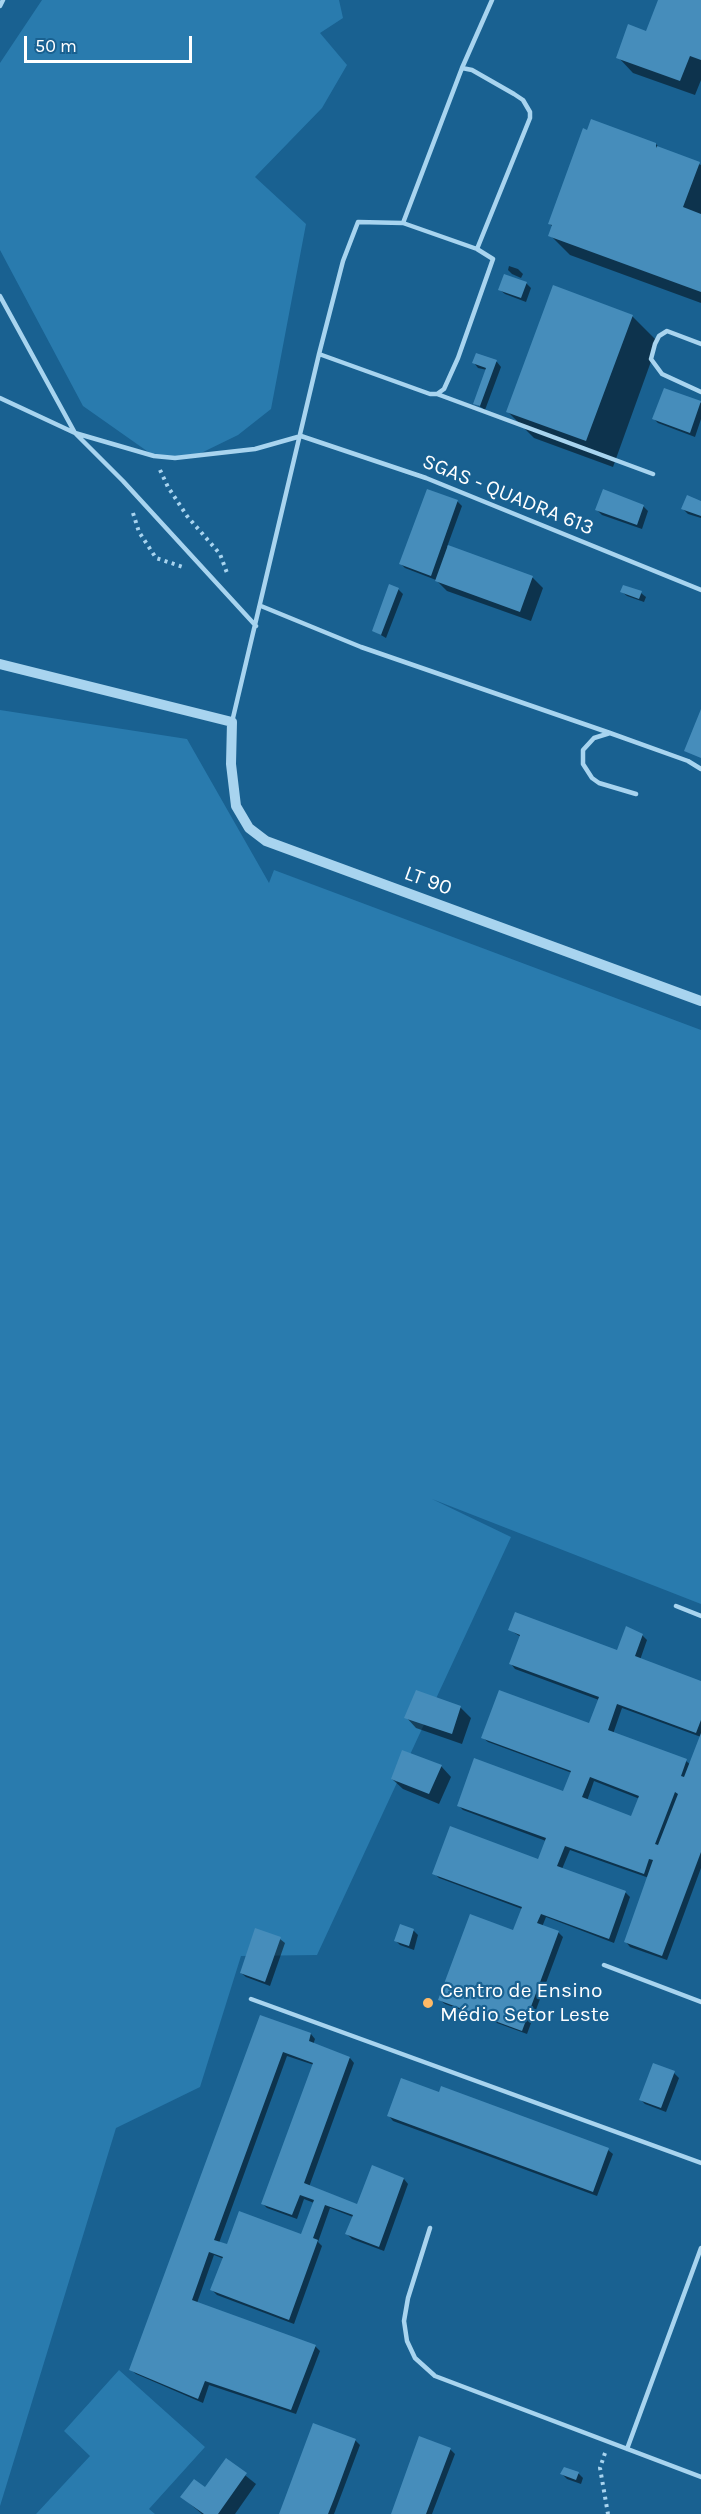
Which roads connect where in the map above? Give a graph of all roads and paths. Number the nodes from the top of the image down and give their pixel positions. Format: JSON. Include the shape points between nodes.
{"nodes":[{"id":1,"x":3,"y":0,"type":"edge"},
{"id":2,"x":492,"y":0,"type":"edge"},
{"id":3,"x":0,"y":6,"type":"edge"},
{"id":4,"x":462,"y":68,"type":"junction"},
{"id":5,"x":403,"y":223,"type":"junction"},
{"id":6,"x":477,"y":249,"type":"junction"},
{"id":7,"x":0,"y":296,"type":"edge"},
{"id":8,"x":0,"y":309,"type":"edge"},
{"id":9,"x":7,"y":309,"type":"junction"},
{"id":10,"x":701,"y":344,"type":"edge"},
{"id":11,"x":319,"y":354,"type":"junction"},
{"id":12,"x":701,"y":392,"type":"edge"},
{"id":13,"x":437,"y":394,"type":"junction"},
{"id":14,"x":0,"y":398,"type":"edge"},
{"id":15,"x":75,"y":433,"type":"junction"},
{"id":16,"x":301,"y":436,"type":"junction"},
{"id":17,"x":154,"y":456,"type":"junction"},
{"id":18,"x":653,"y":474,"type":"dead end"},
{"id":19,"x":133,"y":512,"type":"dead end"},
{"id":20,"x":202,"y":566,"type":"junction"},
{"id":21,"x":701,"y":590,"type":"edge"},
{"id":22,"x":230,"y":599,"type":"junction"},
{"id":23,"x":261,"y":606,"type":"junction"},
{"id":24,"x":256,"y":626,"type":"junction"},
{"id":25,"x":0,"y":664,"type":"edge"},
{"id":26,"x":232,"y":722,"type":"junction"},
{"id":27,"x":610,"y":733,"type":"junction"},
{"id":28,"x":701,"y":769,"type":"edge"},
{"id":29,"x":636,"y":794,"type":"dead end"},
{"id":30,"x":701,"y":1001,"type":"edge"},
{"id":31,"x":676,"y":1606,"type":"dead end"},
{"id":32,"x":701,"y":1616,"type":"edge"},
{"id":33,"x":604,"y":1965,"type":"dead end"},
{"id":34,"x":251,"y":1999,"type":"dead end"},
{"id":35,"x":701,"y":2002,"type":"edge"},
{"id":36,"x":701,"y":2163,"type":"edge"},
{"id":37,"x":430,"y":2228,"type":"dead end"},
{"id":38,"x":701,"y":2248,"type":"edge"},
{"id":39,"x":609,"y":2442,"type":"junction"},
{"id":40,"x":627,"y":2449,"type":"junction"},
{"id":41,"x":701,"y":2477,"type":"edge"},
{"id":42,"x":609,"y":2514,"type":"edge"}],
"edges":[{"from":1,"to":3,"type":"lane"},
{"from":2,"to":4,"type":"lane"},
{"from":4,"to":5,"type":"lane"},
{"from":4,"to":6,"type":"lane","via":[[508,90],[523,100],[530,111]]},
{"from":5,"to":6,"type":"lane"},
{"from":5,"to":11,"type":"lane","name":"LT 90","via":[[358,222],[343,261]]},
{"from":6,"to":13,"type":"lane","via":[[490,256],[493,263],[458,358],[444,389]]},
{"from":7,"to":9,"type":"lane"},
{"from":8,"to":9,"type":"lane"},
{"from":9,"to":15,"type":"lane"},
{"from":10,"to":12,"type":"lane","via":[[667,332],[659,336],[651,359],[662,374]]},
{"from":11,"to":13,"type":"lane"},
{"from":11,"to":16,"type":"lane","name":"LT 90"},
{"from":13,"to":18,"type":"lane"},
{"from":14,"to":15,"type":"lane"},
{"from":15,"to":17,"type":"lane"},
{"from":15,"to":20,"type":"lane"},
{"from":16,"to":17,"type":"lane","via":[[255,449],[175,458]]},
{"from":16,"to":21,"type":"lane","name":"SGAS - QUADRA 613","via":[[426,478]]},
{"from":16,"to":23,"type":"lane","name":"LT 90"},
{"from":17,"to":22,"type":"path","via":[[182,508],[220,554]]},
{"from":19,"to":20,"type":"path","via":[[139,532],[156,558],[186,568]]},
{"from":20,"to":22,"type":"lane"},
{"from":22,"to":24,"type":"lane"},
{"from":23,"to":24,"type":"lane","name":"LT 90"},
{"from":23,"to":27,"type":"lane","via":[[361,647]]},
{"from":24,"to":26,"type":"lane","name":"LT 90"},
{"from":25,"to":26,"type":"street"},
{"from":26,"to":30,"type":"street","name":"LT 90","via":[[236,806],[249,828],[266,841]]},
{"from":27,"to":28,"type":"lane"},
{"from":27,"to":29,"type":"lane","via":[[594,738],[583,750],[583,764],[599,783]]},
{"from":31,"to":32,"type":"lane"},
{"from":33,"to":35,"type":"lane"},
{"from":34,"to":36,"type":"lane"},
{"from":37,"to":39,"type":"lane","via":[[404,2321],[406,2341],[415,2358],[435,2376]]},
{"from":38,"to":40,"type":"lane"},
{"from":39,"to":40,"type":"lane"},
{"from":39,"to":42,"type":"path","via":[[600,2468]]},
{"from":40,"to":41,"type":"lane"}]}
